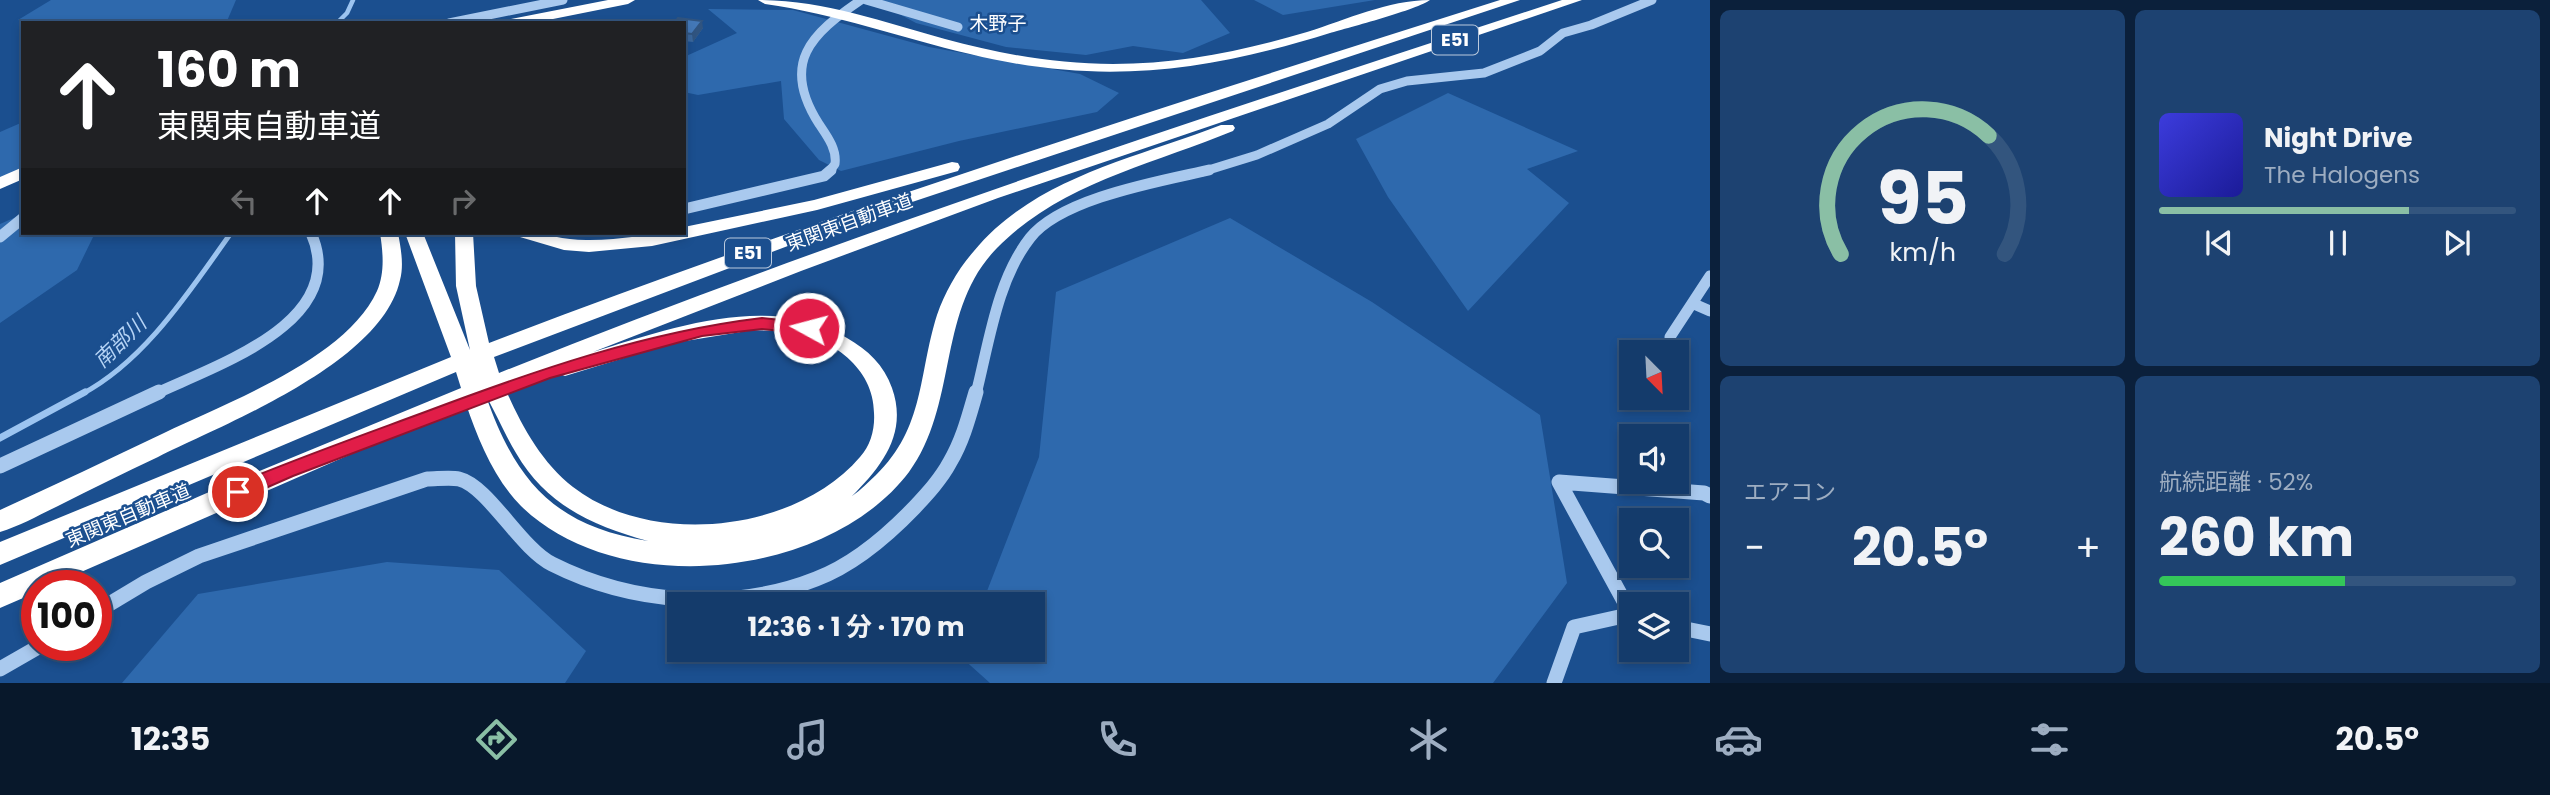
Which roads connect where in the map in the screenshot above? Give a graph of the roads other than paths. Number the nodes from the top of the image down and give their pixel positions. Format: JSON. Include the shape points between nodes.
{"nodes":[{"id":1,"x":563,"y":0,"type":"edge"},
{"id":2,"x":628,"y":0,"type":"edge"},
{"id":3,"x":765,"y":0,"type":"edge"},
{"id":4,"x":864,"y":0,"type":"edge"},
{"id":5,"x":913,"y":0,"type":"edge"},
{"id":6,"x":1423,"y":0,"type":"edge"},
{"id":7,"x":1513,"y":0,"type":"edge"},
{"id":8,"x":1575,"y":0,"type":"edge"},
{"id":9,"x":1652,"y":0,"type":"edge"},
{"id":10,"x":914,"y":14,"type":"junction"},
{"id":11,"x":459,"y":21,"type":"edge"},
{"id":12,"x":522,"y":21,"type":"edge"},
{"id":13,"x":958,"y":27,"type":"dead end"},
{"id":14,"x":1288,"y":71,"type":"junction"},
{"id":15,"x":1334,"y":79,"type":"junction"},
{"id":16,"x":21,"y":173,"type":"edge"},
{"id":17,"x":0,"y":184,"type":"edge"},
{"id":18,"x":686,"y":209,"type":"edge"},
{"id":19,"x":21,"y":220,"type":"edge"},
{"id":20,"x":686,"y":233,"type":"edge"},
{"id":21,"x":311,"y":235,"type":"edge"},
{"id":22,"x":388,"y":235,"type":"edge"},
{"id":23,"x":415,"y":235,"type":"edge"},
{"id":24,"x":464,"y":235,"type":"edge"},
{"id":25,"x":532,"y":235,"type":"edge"},
{"id":26,"x":677,"y":235,"type":"edge"},
{"id":27,"x":0,"y":237,"type":"edge"},
{"id":28,"x":1710,"y":276,"type":"edge"},
{"id":29,"x":1694,"y":304,"type":"junction"},
{"id":30,"x":1710,"y":311,"type":"edge"},
{"id":31,"x":461,"y":323,"type":"junction"},
{"id":32,"x":1670,"y":338,"type":"dead end"},
{"id":33,"x":0,"y":466,"type":"edge"},
{"id":34,"x":287,"y":471,"type":"junction"},
{"id":35,"x":1710,"y":496,"type":"edge"},
{"id":36,"x":0,"y":522,"type":"edge"},
{"id":37,"x":0,"y":554,"type":"edge"},
{"id":38,"x":1619,"y":594,"type":"edge"},
{"id":39,"x":0,"y":596,"type":"edge"},
{"id":40,"x":112,"y":602,"type":"edge"},
{"id":41,"x":1619,"y":617,"type":"edge"},
{"id":42,"x":1689,"y":630,"type":"edge"},
{"id":43,"x":1710,"y":634,"type":"edge"},
{"id":44,"x":21,"y":657,"type":"edge"},
{"id":45,"x":0,"y":670,"type":"edge"},
{"id":46,"x":1554,"y":683,"type":"edge"}],
"edges":[{"from":1,"to":11,"type":"street"},
{"from":2,"to":12,"type":"highway"},
{"from":3,"to":6,"type":"highway","via":[[828,11],[1001,57],[1133,69],[1176,66],[1260,49]]},
{"from":4,"to":10,"type":"street"},
{"from":4,"to":18,"type":"street","via":[[810,42],[802,68],[811,110],[827,135],[835,164],[824,176]]},
{"from":5,"to":10,"type":"street"},
{"from":7,"to":14,"type":"highway","name":"東関東自動車道","number":"E51"},
{"from":8,"to":15,"type":"highway","name":"東関東自動車道","number":"E51"},
{"from":9,"to":40,"type":"street","via":[[1563,33],[1540,51],[1484,73],[1407,81],[1380,89],[1328,124],[1257,155],[1105,195],[1053,220],[1031,236],[1007,279],[966,429],[950,463],[900,524],[866,551],[817,579],[764,594],[705,599],[643,596],[549,563],[506,523],[479,489],[459,479],[427,479],[199,556]]},
{"from":10,"to":13,"type":"street"},
{"from":14,"to":20,"type":"highway","via":[[868,192]]},
{"from":14,"to":37,"type":"highway","name":"東関東自動車道","number":"E51","via":[[985,170],[633,296],[274,438]]},
{"from":15,"to":31,"type":"highway","via":[[1191,143],[1080,184],[1015,220],[988,245],[954,299],[945,321],[924,429],[908,456],[878,491],[813,531],[732,555],[657,554],[618,547],[580,533],[529,499],[490,440]]},
{"from":15,"to":34,"type":"highway","name":"東関東自動車道","number":"E51","via":[[1046,175],[768,276]]},
{"from":16,"to":17,"type":"highway"},
{"from":19,"to":27,"type":"street"},
{"from":21,"to":33,"type":"street","via":[[318,265],[315,286],[298,314],[275,335]]},
{"from":22,"to":36,"type":"highway","via":[[392,266],[385,294],[362,327],[333,353],[258,397]]},
{"from":23,"to":31,"type":"highway"},
{"from":24,"to":31,"type":"highway"},
{"from":25,"to":26,"type":"highway","via":[[589,246]]},
{"from":28,"to":29,"type":"street"},
{"from":29,"to":30,"type":"street"},
{"from":29,"to":32,"type":"street"},
{"from":31,"to":34,"type":"highway","via":[[514,434],[533,463],[581,506],[653,530],[736,533],[808,510],[858,476],[878,449],[886,422],[877,377],[863,359],[836,339],[809,328],[736,325],[546,373]]},
{"from":34,"to":39,"type":"highway","name":"東関東自動車道","number":"E51"},
{"from":35,"to":38,"type":"street","via":[[1559,482]]},
{"from":41,"to":46,"type":"street","via":[[1574,627]]},
{"from":42,"to":43,"type":"street"},
{"from":44,"to":45,"type":"street"}]}
